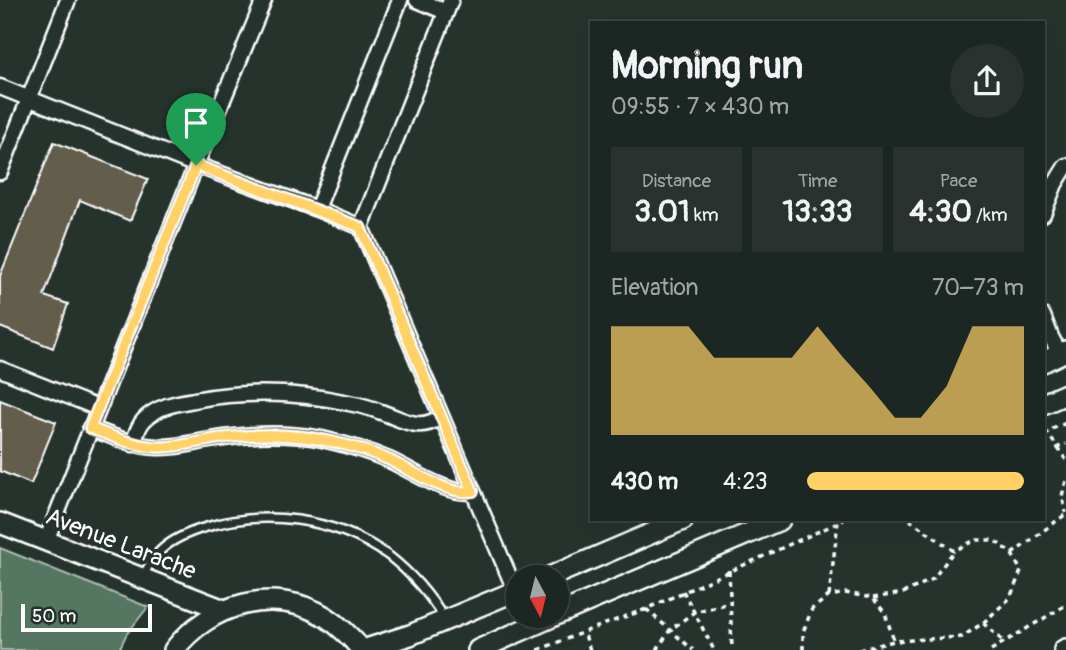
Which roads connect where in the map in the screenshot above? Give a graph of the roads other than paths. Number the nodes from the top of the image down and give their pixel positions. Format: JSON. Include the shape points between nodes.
{"nodes":[{"id":1,"x":68,"y":0,"type":"edge"},
{"id":2,"x":264,"y":0,"type":"edge"},
{"id":3,"x":400,"y":0,"type":"edge"},
{"id":4,"x":417,"y":0,"type":"edge"},
{"id":5,"x":449,"y":6,"type":"edge"},
{"id":6,"x":0,"y":87,"type":"edge"},
{"id":7,"x":29,"y":98,"type":"junction"},
{"id":8,"x":196,"y":165,"type":"junction"},
{"id":9,"x":1066,"y":166,"type":"edge"},
{"id":10,"x":0,"y":172,"type":"edge"},
{"id":11,"x":317,"y":209,"type":"junction"},
{"id":12,"x":1045,"y":209,"type":"edge"},
{"id":13,"x":360,"y":227,"type":"junction"},
{"id":14,"x":1045,"y":321,"type":"edge"},
{"id":15,"x":1056,"y":355,"type":"edge"},
{"id":16,"x":0,"y":369,"type":"edge"},
{"id":17,"x":1066,"y":394,"type":"edge"},
{"id":18,"x":1045,"y":403,"type":"edge"},
{"id":19,"x":98,"y":408,"type":"junction"},
{"id":20,"x":441,"y":417,"type":"junction"},
{"id":21,"x":90,"y":428,"type":"junction"},
{"id":22,"x":133,"y":444,"type":"junction"},
{"id":23,"x":473,"y":491,"type":"junction"},
{"id":24,"x":681,"y":521,"type":"edge"},
{"id":25,"x":778,"y":521,"type":"edge"},
{"id":26,"x":0,"y":523,"type":"edge"},
{"id":27,"x":46,"y":541,"type":"junction"},
{"id":28,"x":506,"y":567,"type":"edge"},
{"id":29,"x":569,"y":569,"type":"edge"},
{"id":30,"x":141,"y":578,"type":"junction"},
{"id":31,"x":506,"y":596,"type":"edge"},
{"id":32,"x":224,"y":610,"type":"junction"},
{"id":33,"x":569,"y":610,"type":"edge"},
{"id":34,"x":445,"y":621,"type":"junction"},
{"id":35,"x":517,"y":628,"type":"edge"},
{"id":36,"x":174,"y":650,"type":"edge"},
{"id":37,"x":363,"y":650,"type":"edge"},
{"id":38,"x":478,"y":650,"type":"edge"}],
"edges":[{"from":1,"to":7,"type":"street"},
{"from":2,"to":8,"type":"street"},
{"from":3,"to":11,"type":"street"},
{"from":4,"to":5,"type":"street"},
{"from":5,"to":13,"type":"street"},
{"from":6,"to":7,"type":"street"},
{"from":7,"to":8,"type":"street"},
{"from":7,"to":10,"type":"street"},
{"from":8,"to":11,"type":"street"},
{"from":8,"to":19,"type":"street"},
{"from":9,"to":12,"type":"street"},
{"from":11,"to":13,"type":"street"},
{"from":13,"to":20,"type":"street"},
{"from":14,"to":15,"type":"street"},
{"from":16,"to":19,"type":"street"},
{"from":17,"to":18,"type":"main road"},
{"from":19,"to":21,"type":"street"},
{"from":20,"to":22,"type":"street","via":[[426,424],[408,424],[326,398],[241,393],[160,408],[144,420]]},
{"from":20,"to":23,"type":"street"},
{"from":21,"to":22,"type":"street"},
{"from":21,"to":27,"type":"street"},
{"from":22,"to":23,"type":"street","via":[[171,447],[266,434],[319,439],[367,451],[450,490]]},
{"from":23,"to":28,"type":"street"},
{"from":24,"to":29,"type":"main road"},
{"from":25,"to":33,"type":"main road"},
{"from":26,"to":27,"type":"main road","name":"Avenue Larache"},
{"from":27,"to":30,"type":"main road","name":"Avenue Larache"},
{"from":30,"to":32,"type":"main road","name":"Avenue Larache"},
{"from":30,"to":34,"type":"lane","via":[[158,553],[191,532],[235,520],[304,521],[348,534],[388,555],[420,585]]},
{"from":31,"to":34,"type":"main road"},
{"from":32,"to":36,"type":"main road","via":[[202,621]]},
{"from":32,"to":37,"type":"main road","via":[[274,601],[300,606],[324,616]]},
{"from":34,"to":37,"type":"main road"},
{"from":35,"to":38,"type":"main road"}]}
